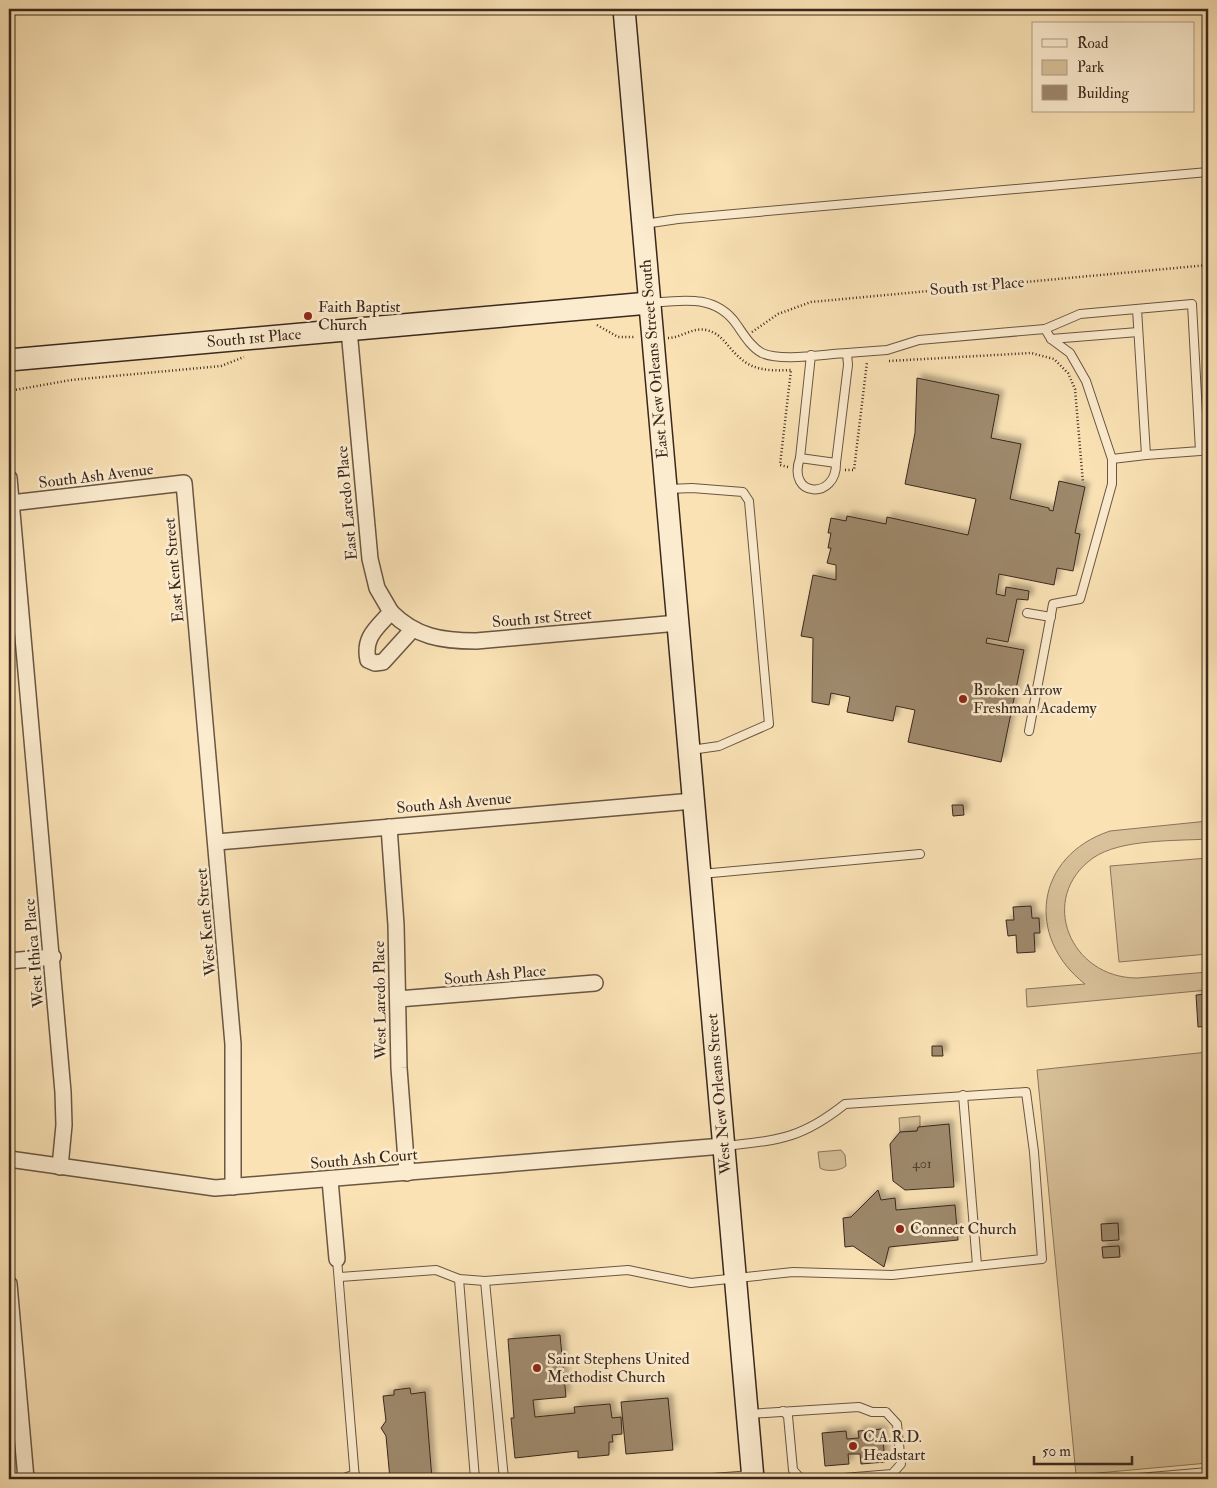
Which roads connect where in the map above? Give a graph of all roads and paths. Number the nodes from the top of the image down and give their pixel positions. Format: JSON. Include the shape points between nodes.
{"nodes":[{"id":1,"x":624,"y":9,"type":"edge"},
{"id":2,"x":1208,"y":172,"type":"edge"},
{"id":3,"x":642,"y":224,"type":"junction"},
{"id":4,"x":1208,"y":265,"type":"edge"},
{"id":5,"x":649,"y":303,"type":"junction"},
{"id":6,"x":1137,"y":309,"type":"junction"},
{"id":7,"x":1045,"y":329,"type":"junction"},
{"id":8,"x":349,"y":330,"type":"junction"},
{"id":9,"x":752,"y":332,"type":"dead end"},
{"id":10,"x":1138,"y":332,"type":"junction"},
{"id":11,"x":633,"y":337,"type":"dead end"},
{"id":12,"x":624,"y":338,"type":"dead end"},
{"id":13,"x":672,"y":338,"type":"dead end"},
{"id":14,"x":1051,"y":339,"type":"junction"},
{"id":15,"x":737,"y":344,"type":"dead end"},
{"id":16,"x":730,"y":348,"type":"junction"},
{"id":17,"x":847,"y":353,"type":"junction"},
{"id":18,"x":249,"y":355,"type":"dead end"},
{"id":19,"x":811,"y":355,"type":"junction"},
{"id":20,"x":9,"y":360,"type":"edge"},
{"id":21,"x":868,"y":361,"type":"junction"},
{"id":22,"x":876,"y":361,"type":"dead end"},
{"id":23,"x":884,"y":361,"type":"dead end"},
{"id":24,"x":848,"y":364,"type":"junction"},
{"id":25,"x":810,"y":365,"type":"junction"},
{"id":26,"x":791,"y":370,"type":"junction"},
{"id":27,"x":9,"y":391,"type":"edge"},
{"id":28,"x":1146,"y":455,"type":"junction"},
{"id":29,"x":800,"y":458,"type":"junction"},
{"id":30,"x":1112,"y":459,"type":"junction"},
{"id":31,"x":836,"y":463,"type":"junction"},
{"id":32,"x":788,"y":472,"type":"dead end"},
{"id":33,"x":844,"y":475,"type":"dead end"},
{"id":34,"x":9,"y":478,"type":"edge"},
{"id":35,"x":184,"y":483,"type":"joint"},
{"id":36,"x":1083,"y":483,"type":"dead end"},
{"id":37,"x":666,"y":489,"type":"junction"},
{"id":38,"x":11,"y":503,"type":"junction"},
{"id":39,"x":391,"y":612,"type":"junction"},
{"id":40,"x":1027,"y":613,"type":"dead end"},
{"id":41,"x":1051,"y":617,"type":"junction"},
{"id":42,"x":678,"y":624,"type":"junction"},
{"id":43,"x":412,"y":630,"type":"junction"},
{"id":44,"x":199,"y":655,"type":"joint"},
{"id":45,"x":685,"y":709,"type":"joint"},
{"id":46,"x":1029,"y":731,"type":"dead end"},
{"id":47,"x":689,"y":750,"type":"junction"},
{"id":48,"x":693,"y":801,"type":"junction"},
{"id":49,"x":389,"y":827,"type":"junction"},
{"id":50,"x":217,"y":842,"type":"junction"},
{"id":51,"x":920,"y":854,"type":"dead end"},
{"id":52,"x":700,"y":874,"type":"junction"},
{"id":53,"x":53,"y":958,"type":"junction"},
{"id":54,"x":9,"y":961,"type":"edge"},
{"id":55,"x":595,"y":983,"type":"dead end"},
{"id":56,"x":398,"y":999,"type":"junction"},
{"id":57,"x":963,"y":1095,"type":"junction"},
{"id":58,"x":723,"y":1146,"type":"junction"},
{"id":59,"x":9,"y":1162,"type":"edge"},
{"id":60,"x":60,"y":1167,"type":"junction"},
{"id":61,"x":407,"y":1173,"type":"junction"},
{"id":62,"x":330,"y":1180,"type":"junction"},
{"id":63,"x":233,"y":1187,"type":"junction"},
{"id":64,"x":337,"y":1259,"type":"joint"},
{"id":65,"x":977,"y":1265,"type":"junction"},
{"id":66,"x":340,"y":1277,"type":"junction"},
{"id":67,"x":735,"y":1278,"type":"junction"},
{"id":68,"x":458,"y":1279,"type":"junction"},
{"id":69,"x":485,"y":1281,"type":"junction"},
{"id":70,"x":9,"y":1284,"type":"edge"},
{"id":71,"x":10,"y":1315,"type":"edge"},
{"id":72,"x":783,"y":1411,"type":"junction"},
{"id":73,"x":747,"y":1414,"type":"junction"},
{"id":74,"x":1208,"y":1472,"type":"edge"},
{"id":75,"x":355,"y":1477,"type":"edge"},
{"id":76,"x":752,"y":1477,"type":"edge"},
{"id":77,"x":26,"y":1479,"type":"edge"},
{"id":78,"x":342,"y":1479,"type":"edge"},
{"id":79,"x":475,"y":1479,"type":"edge"},
{"id":80,"x":504,"y":1479,"type":"edge"},
{"id":81,"x":699,"y":1479,"type":"edge"},
{"id":82,"x":801,"y":1479,"type":"edge"},
{"id":83,"x":831,"y":1479,"type":"edge"},
{"id":84,"x":1127,"y":1479,"type":"edge"}],
"edges":[{"from":1,"to":3,"type":"main road","name":"East New Orleans Street South"},
{"from":2,"to":3,"type":"lane"},
{"from":3,"to":5,"type":"main road","name":"East New Orleans Street South"},
{"from":4,"to":9,"type":"path","name":"South 1st Place","via":[[811,302],[778,314]]},
{"from":5,"to":8,"type":"main road","name":"South 1st Place"},
{"from":5,"to":19,"type":"lane","via":[[704,301],[724,309],[753,347],[764,354],[784,357]]},
{"from":5,"to":37,"type":"main road","name":"East New Orleans Street South"},
{"from":6,"to":7,"type":"lane","via":[[1080,314]]},
{"from":6,"to":10,"type":"lane"},
{"from":6,"to":28,"type":"lane","via":[[1192,304],[1200,451]]},
{"from":7,"to":14,"type":"lane"},
{"from":7,"to":17,"type":"lane","via":[[919,340],[887,350]]},
{"from":8,"to":20,"type":"main road","name":"South 1st Place"},
{"from":8,"to":39,"type":"street","name":"East Laredo Place","via":[[370,559],[377,588]]},
{"from":10,"to":14,"type":"lane"},
{"from":10,"to":28,"type":"lane"},
{"from":11,"to":12,"type":"path"},
{"from":13,"to":16,"type":"path","via":[[688,331],[708,330]]},
{"from":14,"to":30,"type":"lane","via":[[1070,353],[1086,381]]},
{"from":15,"to":16,"type":"path"},
{"from":16,"to":26,"type":"path","via":[[740,359],[755,367]]},
{"from":17,"to":19,"type":"lane"},
{"from":17,"to":24,"type":"lane"},
{"from":18,"to":27,"type":"path","name":"South 1st Place","via":[[221,366],[71,380]]},
{"from":19,"to":25,"type":"lane"},
{"from":21,"to":22,"type":"path"},
{"from":21,"to":24,"type":"path"},
{"from":21,"to":33,"type":"path","via":[[854,470],[845,468]]},
{"from":23,"to":36,"type":"path","via":[[1031,353],[1054,359],[1068,373],[1075,389]]},
{"from":24,"to":31,"type":"lane"},
{"from":25,"to":26,"type":"path","via":[[791,365]]},
{"from":25,"to":29,"type":"lane"},
{"from":26,"to":32,"type":"path","via":[[780,465],[788,467]]},
{"from":28,"to":30,"type":"lane"},
{"from":29,"to":31,"type":"lane"},
{"from":29,"to":31,"type":"lane","via":[[797,478],[802,485],[816,490],[832,482]]},
{"from":30,"to":41,"type":"lane","via":[[1112,484],[1080,599],[1053,604]]},
{"from":34,"to":38,"type":"street","name":"West Ithica Place"},
{"from":35,"to":38,"type":"street","name":"South Ash Avenue"},
{"from":35,"to":44,"type":"street","name":"East Kent Street"},
{"from":37,"to":42,"type":"main road","name":"East New Orleans Street South"},
{"from":37,"to":47,"type":"lane","via":[[743,492],[750,501],[768,724],[719,746]]},
{"from":38,"to":53,"type":"street","name":"West Ithica Place"},
{"from":39,"to":43,"type":"street","name":"South 1st Street"},
{"from":39,"to":43,"type":"street","via":[[367,640],[368,660],[383,662]]},
{"from":40,"to":41,"type":"lane"},
{"from":41,"to":46,"type":"lane"},
{"from":42,"to":43,"type":"street","name":"South 1st Street","via":[[476,641],[437,639]]},
{"from":42,"to":45,"type":"main road","name":"East New Orleans Street South"},
{"from":44,"to":50,"type":"street","name":"West Kent Street"},
{"from":45,"to":47,"type":"main road","name":"West New Orleans Street"},
{"from":47,"to":48,"type":"main road","name":"West New Orleans Street"},
{"from":48,"to":49,"type":"street","name":"South Ash Avenue"},
{"from":48,"to":52,"type":"main road","name":"West New Orleans Street"},
{"from":49,"to":50,"type":"street","name":"South Ash Avenue"},
{"from":49,"to":56,"type":"street","name":"West Laredo Place"},
{"from":50,"to":63,"type":"street","name":"West Kent Street","via":[[233,1044]]},
{"from":51,"to":52,"type":"lane"},
{"from":52,"to":58,"type":"main road","name":"West New Orleans Street"},
{"from":53,"to":54,"type":"street"},
{"from":53,"to":60,"type":"street","name":"West Ithica Place","via":[[63,1092]]},
{"from":55,"to":56,"type":"street","name":"South Ash Place"},
{"from":56,"to":61,"type":"street","name":"West Laredo Place","via":[[399,1068]]},
{"from":57,"to":58,"type":"lane","via":[[845,1104],[823,1121],[793,1136]]},
{"from":57,"to":65,"type":"lane"},
{"from":57,"to":65,"type":"lane","via":[[1026,1092],[1034,1152],[1042,1259]]},
{"from":58,"to":61,"type":"street","name":"South Ash Court"},
{"from":58,"to":67,"type":"main road","name":"West New Orleans Street"},
{"from":59,"to":60,"type":"street","name":"South Ash Court"},
{"from":60,"to":63,"type":"street","name":"South Ash Court","via":[[199,1188]]},
{"from":61,"to":62,"type":"street","name":"South Ash Court"},
{"from":62,"to":63,"type":"street","name":"South Ash Court"},
{"from":62,"to":64,"type":"street"},
{"from":64,"to":66,"type":"lane"},
{"from":65,"to":67,"type":"lane","via":[[892,1275],[793,1272]]},
{"from":66,"to":68,"type":"lane","via":[[436,1270]]},
{"from":66,"to":75,"type":"lane"},
{"from":67,"to":69,"type":"lane","via":[[691,1284],[628,1270]]},
{"from":67,"to":73,"type":"main road","name":"West New Orleans Street"},
{"from":68,"to":69,"type":"lane"},
{"from":68,"to":79,"type":"lane"},
{"from":69,"to":80,"type":"lane"},
{"from":70,"to":71,"type":"street"},
{"from":71,"to":77,"type":"street"},
{"from":72,"to":73,"type":"lane"},
{"from":72,"to":82,"type":"lane","via":[[788,1416],[793,1470]]},
{"from":72,"to":83,"type":"lane","via":[[859,1407],[872,1412],[886,1412],[897,1424],[901,1464],[892,1474]]},
{"from":73,"to":76,"type":"main road","name":"West New Orleans Street"},
{"from":74,"to":84,"type":"lane"},
{"from":75,"to":78,"type":"lane"},
{"from":76,"to":81,"type":"lane"}]}
